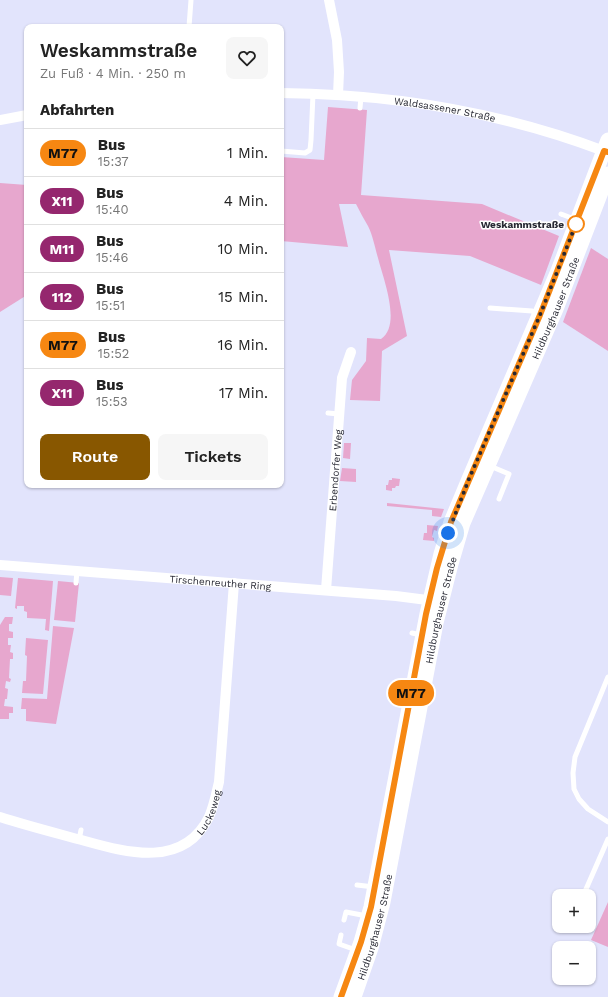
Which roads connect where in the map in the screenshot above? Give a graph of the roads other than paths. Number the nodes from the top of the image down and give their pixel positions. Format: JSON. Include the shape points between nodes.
{"nodes":[{"id":1,"x":190,"y":0,"type":"edge"},
{"id":2,"x":329,"y":0,"type":"edge"},
{"id":3,"x":188,"y":24,"type":"edge"},
{"id":4,"x":284,"y":93,"type":"edge"},
{"id":5,"x":313,"y":94,"type":"junction"},
{"id":6,"x":338,"y":95,"type":"junction"},
{"id":7,"x":360,"y":97,"type":"junction"},
{"id":8,"x":360,"y":108,"type":"dead end"},
{"id":9,"x":24,"y":116,"type":"edge"},
{"id":10,"x":0,"y":120,"type":"edge"},
{"id":11,"x":606,"y":145,"type":"edge"},
{"id":12,"x":284,"y":151,"type":"edge"},
{"id":13,"x":608,"y":174,"type":"edge"},
{"id":14,"x":600,"y":189,"type":"edge"},
{"id":15,"x":561,"y":214,"type":"dead end"},
{"id":16,"x":575,"y":216,"type":"junction"},
{"id":17,"x":490,"y":308,"type":"dead end"},
{"id":18,"x":540,"y":315,"type":"junction"},
{"id":19,"x":351,"y":352,"type":"dead end"},
{"id":20,"x":328,"y":413,"type":"dead end"},
{"id":21,"x":339,"y":414,"type":"junction"},
{"id":22,"x":487,"y":465,"type":"junction"},
{"id":23,"x":499,"y":499,"type":"dead end"},
{"id":24,"x":445,"y":563,"type":"junction"},
{"id":25,"x":0,"y":565,"type":"edge"},
{"id":26,"x":77,"y":570,"type":"junction"},
{"id":27,"x":76,"y":583,"type":"dead end"},
{"id":28,"x":234,"y":583,"type":"junction"},
{"id":29,"x":326,"y":590,"type":"junction"},
{"id":30,"x":435,"y":601,"type":"junction"},
{"id":31,"x":608,"y":677,"type":"edge"},
{"id":32,"x":398,"y":797,"type":"junction"},
{"id":33,"x":0,"y":817,"type":"edge"},
{"id":34,"x":608,"y":822,"type":"edge"},
{"id":35,"x":608,"y":839,"type":"edge"},
{"id":36,"x":357,"y":885,"type":"dead end"},
{"id":37,"x":375,"y":887,"type":"junction"},
{"id":38,"x":585,"y":889,"type":"edge"},
{"id":39,"x":368,"y":917,"type":"junction"},
{"id":40,"x":344,"y":920,"type":"dead end"},
{"id":41,"x":341,"y":934,"type":"dead end"},
{"id":42,"x":358,"y":951,"type":"junction"},
{"id":43,"x":341,"y":997,"type":"edge"},
{"id":44,"x":354,"y":997,"type":"edge"}],
"edges":[{"from":1,"to":3,"type":"lane"},
{"from":2,"to":6,"type":"street","via":[[337,40]]},
{"from":4,"to":5,"type":"street","name":"Waldsassener Straße"},
{"from":5,"to":6,"type":"street","name":"Waldsassener Straße"},
{"from":5,"to":12,"type":"lane","via":[[310,150],[305,153]]},
{"from":6,"to":7,"type":"street","name":"Waldsassener Straße"},
{"from":7,"to":8,"type":"lane"},
{"from":7,"to":11,"type":"street","name":"Waldsassener Straße","via":[[419,103],[478,114]]},
{"from":9,"to":10,"type":"street"},
{"from":11,"to":14,"type":"main road","name":"Hildburghauser Straße"},
{"from":13,"to":14,"type":"main road","name":"Hildburghauser Straße"},
{"from":14,"to":16,"type":"main road","name":"Hildburghauser Straße"},
{"from":14,"to":22,"type":"main road","name":"Hildburghauser Straße","via":[[556,309]]},
{"from":15,"to":16,"type":"lane"},
{"from":16,"to":18,"type":"main road","name":"Hildburghauser Straße"},
{"from":17,"to":18,"type":"lane","via":[[532,311]]},
{"from":18,"to":24,"type":"main road","name":"Hildburghauser Straße","via":[[458,499],[451,522]]},
{"from":19,"to":21,"type":"street","name":"Erbendorfer Weg","via":[[342,378]]},
{"from":20,"to":21,"type":"lane"},
{"from":21,"to":29,"type":"street","name":"Erbendorfer Weg"},
{"from":22,"to":23,"type":"lane","via":[[510,474]]},
{"from":22,"to":24,"type":"main road","name":"Hildburghauser Straße"},
{"from":24,"to":30,"type":"main road","name":"Hildburghauser Straße"},
{"from":25,"to":26,"type":"street","name":"Tirschenreuther Ring"},
{"from":26,"to":27,"type":"lane"},
{"from":26,"to":28,"type":"street","name":"Tirschenreuther Ring"},
{"from":28,"to":29,"type":"street","name":"Tirschenreuther Ring"},
{"from":28,"to":33,"type":"street","name":"Luckeweg","via":[[219,782],[214,804],[201,829],[177,848],[149,854],[128,852],[80,835]]},
{"from":29,"to":30,"type":"street","name":"Tirschenreuther Ring"},
{"from":30,"to":32,"type":"main road","name":"Hildburghauser Straße","via":[[423,635]]},
{"from":31,"to":34,"type":"lane","via":[[575,757],[573,773],[574,789],[579,799],[588,809]]},
{"from":32,"to":37,"type":"main road","name":"Hildburghauser Straße"},
{"from":32,"to":44,"type":"main road","name":"Hildburghauser Straße","via":[[383,902],[369,955]]},
{"from":35,"to":38,"type":"lane"},
{"from":36,"to":37,"type":"lane"},
{"from":37,"to":39,"type":"main road","name":"Hildburghauser Straße"},
{"from":39,"to":40,"type":"lane","via":[[346,912]]},
{"from":39,"to":42,"type":"main road","name":"Hildburghauser Straße"},
{"from":41,"to":42,"type":"lane","via":[[339,944]]},
{"from":42,"to":43,"type":"main road","name":"Hildburghauser Straße"}]}
